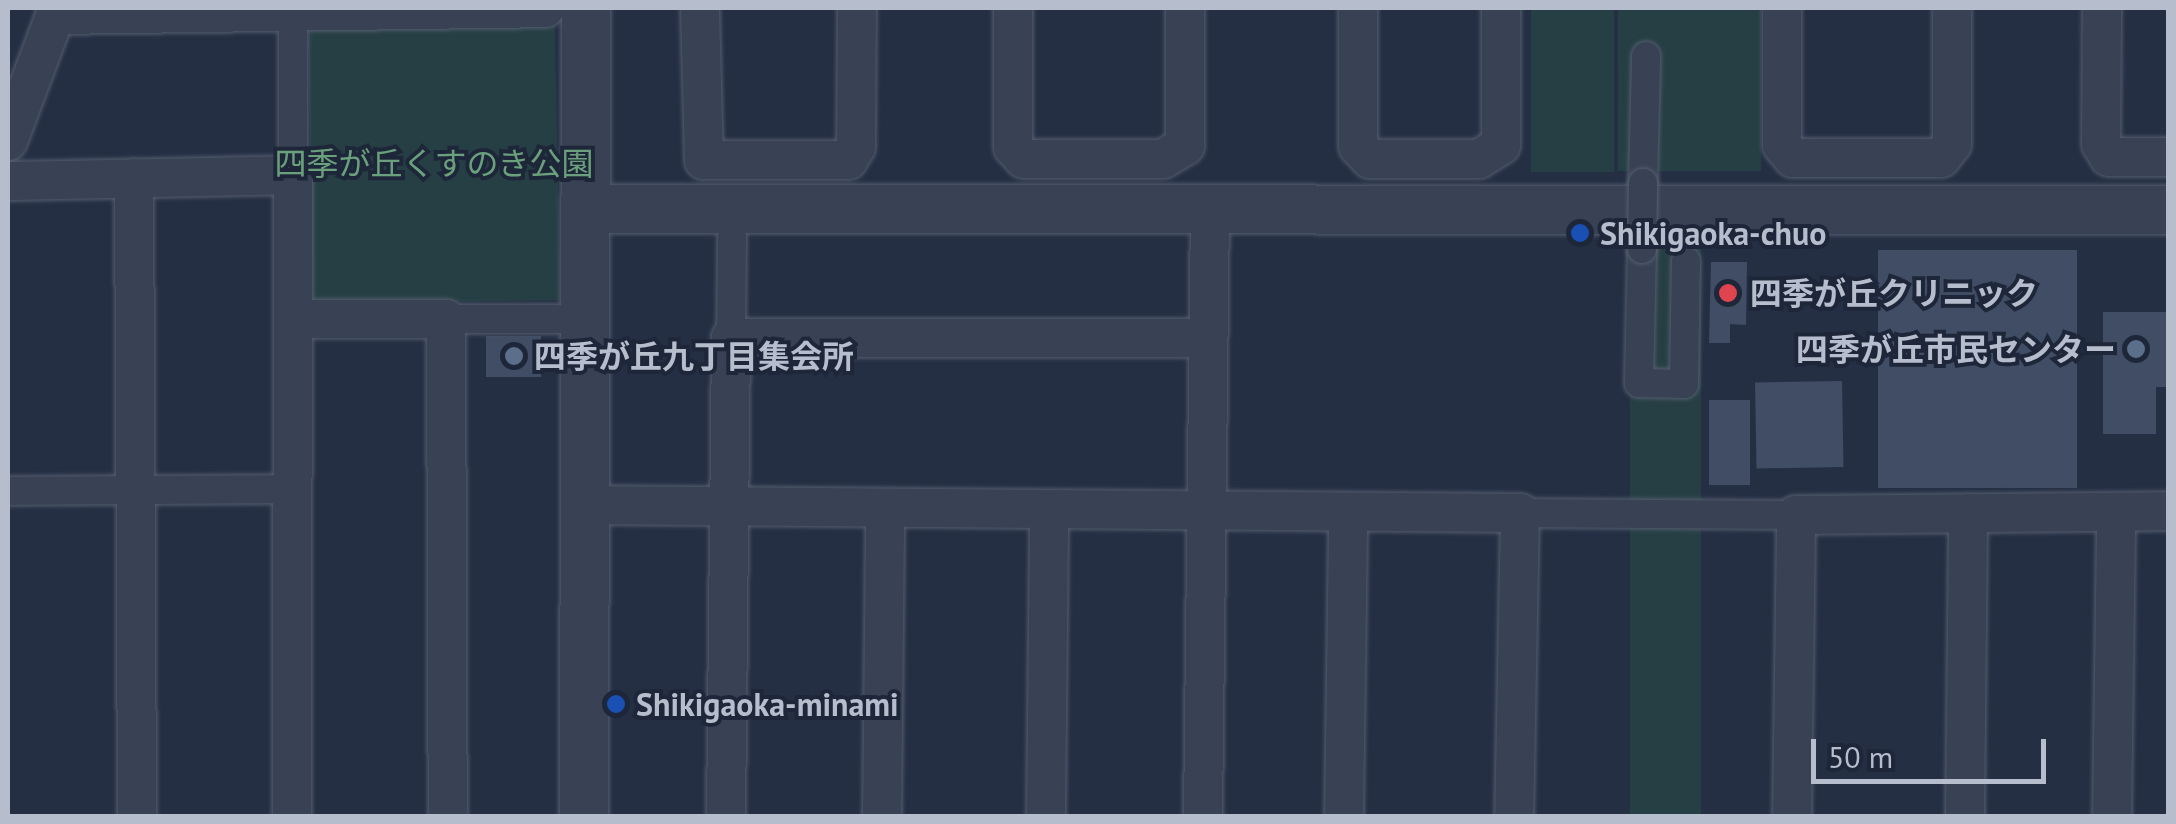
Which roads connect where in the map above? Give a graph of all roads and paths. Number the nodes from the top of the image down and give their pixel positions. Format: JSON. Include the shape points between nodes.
{"nodes":[{"id":1,"x":448,"y":8,"type":"edge"},
{"id":2,"x":545,"y":8,"type":"edge"},
{"id":3,"x":568,"y":8,"type":"edge"},
{"id":4,"x":586,"y":8,"type":"edge"},
{"id":5,"x":700,"y":8,"type":"edge"},
{"id":6,"x":856,"y":8,"type":"edge"},
{"id":7,"x":1014,"y":8,"type":"edge"},
{"id":8,"x":1186,"y":8,"type":"edge"},
{"id":9,"x":1358,"y":8,"type":"edge"},
{"id":10,"x":1501,"y":8,"type":"edge"},
{"id":11,"x":1782,"y":8,"type":"edge"},
{"id":12,"x":1952,"y":8,"type":"edge"},
{"id":13,"x":2102,"y":8,"type":"edge"},
{"id":14,"x":293,"y":9,"type":"edge"},
{"id":15,"x":56,"y":11,"type":"edge"},
{"id":16,"x":1646,"y":56,"type":"dead end"},
{"id":17,"x":8,"y":141,"type":"edge"},
{"id":18,"x":2168,"y":158,"type":"edge"},
{"id":19,"x":293,"y":175,"type":"junction"},
{"id":20,"x":134,"y":178,"type":"junction"},
{"id":21,"x":8,"y":181,"type":"edge"},
{"id":22,"x":584,"y":209,"type":"junction"},
{"id":23,"x":1210,"y":209,"type":"junction"},
{"id":24,"x":2168,"y":210,"type":"edge"},
{"id":25,"x":732,"y":236,"type":"dead end"},
{"id":26,"x":1686,"y":261,"type":"dead end"},
{"id":27,"x":293,"y":319,"type":"junction"},
{"id":28,"x":446,"y":319,"type":"junction"},
{"id":29,"x":563,"y":320,"type":"dead end"},
{"id":30,"x":732,"y":338,"type":"junction"},
{"id":31,"x":1208,"y":338,"type":"junction"},
{"id":32,"x":293,"y":489,"type":"junction"},
{"id":33,"x":136,"y":490,"type":"junction"},
{"id":34,"x":8,"y":491,"type":"edge"},
{"id":35,"x":582,"y":505,"type":"junction"},
{"id":36,"x":730,"y":507,"type":"junction"},
{"id":37,"x":885,"y":508,"type":"junction"},
{"id":38,"x":1049,"y":509,"type":"junction"},
{"id":39,"x":1206,"y":510,"type":"junction"},
{"id":40,"x":2168,"y":511,"type":"edge"},
{"id":41,"x":1348,"y":512,"type":"junction"},
{"id":42,"x":2116,"y":512,"type":"junction"},
{"id":43,"x":1520,"y":513,"type":"junction"},
{"id":44,"x":1968,"y":513,"type":"junction"},
{"id":45,"x":1796,"y":515,"type":"junction"},
{"id":46,"x":138,"y":816,"type":"edge"},
{"id":47,"x":292,"y":816,"type":"edge"},
{"id":48,"x":448,"y":816,"type":"edge"},
{"id":49,"x":584,"y":816,"type":"edge"},
{"id":50,"x":726,"y":816,"type":"edge"},
{"id":51,"x":882,"y":816,"type":"edge"},
{"id":52,"x":1046,"y":816,"type":"edge"},
{"id":53,"x":1203,"y":816,"type":"edge"},
{"id":54,"x":1344,"y":816,"type":"edge"},
{"id":55,"x":1514,"y":816,"type":"edge"},
{"id":56,"x":1792,"y":816,"type":"edge"},
{"id":57,"x":1965,"y":816,"type":"edge"},
{"id":58,"x":2112,"y":816,"type":"edge"}],
"edges":[{"from":1,"to":2,"type":"street"},
{"from":1,"to":14,"type":"street"},
{"from":3,"to":4,"type":"street"},
{"from":4,"to":22,"type":"street"},
{"from":5,"to":6,"type":"street","via":[[704,160],[848,160],[856,147]]},
{"from":7,"to":8,"type":"street","via":[[1013,147],[1024,160],[1163,160],[1185,146]]},
{"from":9,"to":10,"type":"street","via":[[1358,146],[1370,159],[1478,158],[1501,145]]},
{"from":11,"to":12,"type":"street","via":[[1782,145],[1793,158],[1941,158],[1952,144]]},
{"from":13,"to":18,"type":"street","via":[[2101,144],[2109,158]]},
{"from":14,"to":15,"type":"street"},
{"from":14,"to":19,"type":"street"},
{"from":15,"to":17,"type":"street"},
{"from":16,"to":26,"type":"street","bridge":true,"via":[[1639,383],[1684,384]]},
{"from":19,"to":20,"type":"street"},
{"from":19,"to":27,"type":"street"},
{"from":20,"to":21,"type":"street"},
{"from":20,"to":33,"type":"street"},
{"from":22,"to":23,"type":"street"},
{"from":22,"to":35,"type":"street"},
{"from":23,"to":24,"type":"street"},
{"from":23,"to":31,"type":"street"},
{"from":25,"to":30,"type":"street"},
{"from":27,"to":28,"type":"street"},
{"from":27,"to":32,"type":"street"},
{"from":28,"to":29,"type":"street"},
{"from":28,"to":48,"type":"street"},
{"from":30,"to":31,"type":"street"},
{"from":30,"to":36,"type":"street"},
{"from":31,"to":39,"type":"street"},
{"from":32,"to":33,"type":"street"},
{"from":32,"to":47,"type":"street"},
{"from":33,"to":34,"type":"street"},
{"from":33,"to":46,"type":"street"},
{"from":35,"to":36,"type":"street"},
{"from":35,"to":49,"type":"street"},
{"from":36,"to":37,"type":"street"},
{"from":36,"to":50,"type":"street"},
{"from":37,"to":38,"type":"street"},
{"from":37,"to":51,"type":"street"},
{"from":38,"to":39,"type":"street"},
{"from":38,"to":52,"type":"street"},
{"from":39,"to":41,"type":"street"},
{"from":39,"to":53,"type":"street"},
{"from":40,"to":42,"type":"street"},
{"from":41,"to":43,"type":"street"},
{"from":41,"to":54,"type":"street"},
{"from":42,"to":44,"type":"street"},
{"from":42,"to":58,"type":"street"},
{"from":43,"to":45,"type":"street"},
{"from":43,"to":55,"type":"street"},
{"from":44,"to":45,"type":"street"},
{"from":44,"to":57,"type":"street"},
{"from":45,"to":56,"type":"street"}]}
